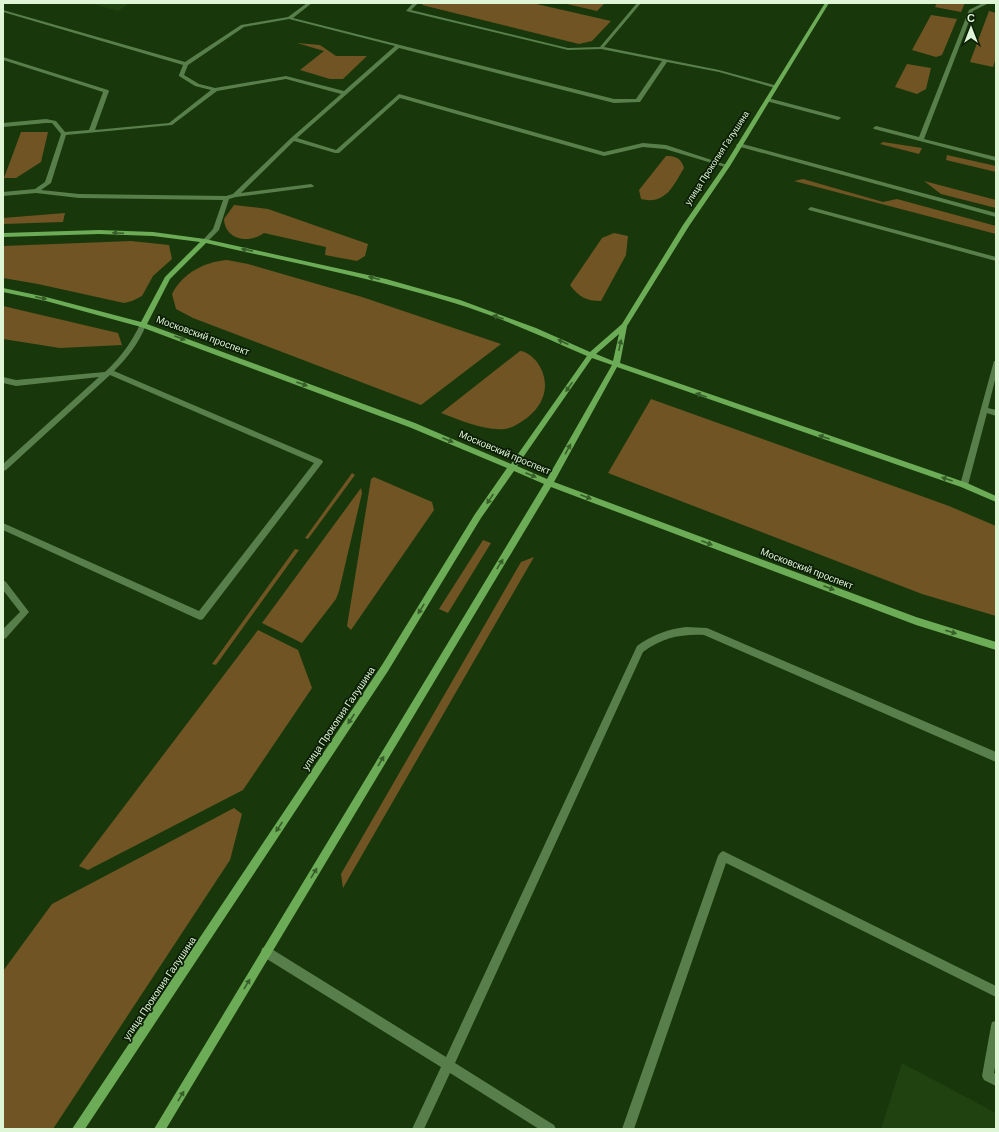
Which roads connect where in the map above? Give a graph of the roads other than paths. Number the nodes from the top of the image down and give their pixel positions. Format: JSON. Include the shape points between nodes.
{"nodes":[{"id":1,"x":310,"y":3,"type":"edge"},
{"id":2,"x":416,"y":3,"type":"edge"},
{"id":3,"x":639,"y":3,"type":"edge"},
{"id":4,"x":827,"y":3,"type":"edge"},
{"id":5,"x":987,"y":3,"type":"edge"},
{"id":6,"x":3,"y":11,"type":"edge"},
{"id":7,"x":289,"y":18,"type":"junction"},
{"id":8,"x":397,"y":47,"type":"junction"},
{"id":9,"x":601,"y":48,"type":"junction"},
{"id":10,"x":3,"y":58,"type":"edge"},
{"id":11,"x":665,"y":61,"type":"junction"},
{"id":12,"x":186,"y":64,"type":"junction"},
{"id":13,"x":775,"y":86,"type":"junction"},
{"id":14,"x":215,"y":90,"type":"junction"},
{"id":15,"x":345,"y":93,"type":"junction"},
{"id":16,"x":768,"y":100,"type":"junction"},
{"id":17,"x":838,"y":118,"type":"dead end"},
{"id":18,"x":3,"y":124,"type":"edge"},
{"id":19,"x":876,"y":128,"type":"dead end"},
{"id":20,"x":91,"y":132,"type":"junction"},
{"id":21,"x":64,"y":134,"type":"junction"},
{"id":22,"x":293,"y":139,"type":"junction"},
{"id":23,"x":921,"y":139,"type":"junction"},
{"id":24,"x":739,"y":145,"type":"junction"},
{"id":25,"x":996,"y":159,"type":"edge"},
{"id":26,"x":727,"y":166,"type":"junction"},
{"id":27,"x":311,"y":186,"type":"dead end"},
{"id":28,"x":36,"y":191,"type":"junction"},
{"id":29,"x":3,"y":194,"type":"edge"},
{"id":30,"x":235,"y":195,"type":"junction"},
{"id":31,"x":226,"y":198,"type":"junction"},
{"id":32,"x":810,"y":209,"type":"dead end"},
{"id":33,"x":996,"y":215,"type":"edge"},
{"id":34,"x":3,"y":235,"type":"edge"},
{"id":35,"x":205,"y":241,"type":"junction"},
{"id":36,"x":996,"y":259,"type":"edge"},
{"id":37,"x":3,"y":290,"type":"edge"},
{"id":38,"x":143,"y":325,"type":"junction"},
{"id":39,"x":624,"y":326,"type":"junction"},
{"id":40,"x":591,"y":355,"type":"junction"},
{"id":41,"x":996,"y":363,"type":"edge"},
{"id":42,"x":616,"y":364,"type":"junction"},
{"id":43,"x":107,"y":373,"type":"junction"},
{"id":44,"x":3,"y":380,"type":"edge"},
{"id":45,"x":984,"y":409,"type":"junction"},
{"id":46,"x":996,"y":413,"type":"edge"},
{"id":47,"x":512,"y":467,"type":"junction"},
{"id":48,"x":3,"y":468,"type":"edge"},
{"id":49,"x":549,"y":483,"type":"junction"},
{"id":50,"x":964,"y":485,"type":"junction"},
{"id":51,"x":996,"y":498,"type":"edge"},
{"id":52,"x":3,"y":526,"type":"edge"},
{"id":53,"x":3,"y":584,"type":"edge"},
{"id":54,"x":3,"y":635,"type":"edge"},
{"id":55,"x":996,"y":646,"type":"edge"},
{"id":56,"x":996,"y":757,"type":"edge"},
{"id":57,"x":266,"y":952,"type":"junction"},
{"id":58,"x":996,"y":992,"type":"edge"},
{"id":59,"x":996,"y":1026,"type":"edge"},
{"id":60,"x":448,"y":1065,"type":"junction"},
{"id":61,"x":996,"y":1080,"type":"edge"},
{"id":62,"x":78,"y":1129,"type":"edge"},
{"id":63,"x":160,"y":1129,"type":"edge"},
{"id":64,"x":418,"y":1129,"type":"edge"},
{"id":65,"x":550,"y":1129,"type":"edge"},
{"id":66,"x":628,"y":1129,"type":"edge"}],
"edges":[{"from":1,"to":7,"type":"lane"},
{"from":2,"to":9,"type":"lane","via":[[408,11],[568,49]]},
{"from":3,"to":9,"type":"lane"},
{"from":4,"to":13,"type":"main road","name":"улица Прокопия Галушина"},
{"from":5,"to":23,"type":"lane","via":[[971,10]]},
{"from":6,"to":12,"type":"lane"},
{"from":7,"to":8,"type":"lane"},
{"from":7,"to":12,"type":"lane","via":[[243,26]]},
{"from":8,"to":11,"type":"lane","via":[[629,103],[638,101]]},
{"from":8,"to":15,"type":"lane"},
{"from":9,"to":11,"type":"lane"},
{"from":10,"to":20,"type":"lane","via":[[106,91]]},
{"from":11,"to":13,"type":"lane","via":[[719,71]]},
{"from":12,"to":14,"type":"lane","via":[[181,75],[197,85]]},
{"from":13,"to":16,"type":"main road","name":"улица Прокопия Галушина"},
{"from":14,"to":15,"type":"lane","via":[[286,77]]},
{"from":14,"to":20,"type":"lane","via":[[170,124]]},
{"from":15,"to":22,"type":"lane"},
{"from":16,"to":17,"type":"lane"},
{"from":16,"to":24,"type":"main road","name":"улица Прокопия Галушина"},
{"from":18,"to":21,"type":"lane","via":[[54,122]]},
{"from":19,"to":23,"type":"lane"},
{"from":20,"to":21,"type":"lane"},
{"from":21,"to":28,"type":"lane","via":[[48,183]]},
{"from":22,"to":26,"type":"lane","via":[[337,152],[399,96],[604,154],[643,145],[666,147]]},
{"from":22,"to":30,"type":"lane"},
{"from":23,"to":25,"type":"lane"},
{"from":24,"to":26,"type":"main road","name":"улица Прокопия Галушина"},
{"from":24,"to":33,"type":"lane"},
{"from":26,"to":39,"type":"main road","name":"улица Прокопия Галушина","via":[[686,225]]},
{"from":27,"to":30,"type":"lane"},
{"from":28,"to":29,"type":"lane"},
{"from":28,"to":31,"type":"lane","via":[[79,196]]},
{"from":30,"to":31,"type":"lane"},
{"from":31,"to":35,"type":"lane","via":[[216,230]]},
{"from":32,"to":36,"type":"lane"},
{"from":35,"to":34,"type":"main road","one_way":true,"via":[[153,234],[99,232]]},
{"from":35,"to":38,"type":"main road","via":[[167,278]]},
{"from":40,"to":35,"type":"main road","one_way":true,"via":[[534,330],[458,302],[386,281]]},
{"from":37,"to":38,"type":"main road","name":"Московский проспект","one_way":true},
{"from":38,"to":43,"type":"lane","via":[[138,340]]},
{"from":38,"to":47,"type":"main road","name":"Московский проспект","one_way":true,"via":[[412,425]]},
{"from":39,"to":40,"type":"main road","name":"улица Прокопия Галушина"},
{"from":42,"to":39,"type":"main road","name":"улица Прокопия Галушина","one_way":true},
{"from":40,"to":42,"type":"main road"},
{"from":40,"to":47,"type":"main road","name":"улица Прокопия Галушина","one_way":true},
{"from":41,"to":45,"type":"lane"},
{"from":49,"to":42,"type":"main road","name":"улица Прокопия Галушина","one_way":true},
{"from":50,"to":42,"type":"main road","one_way":true},
{"from":43,"to":44,"type":"lane","via":[[16,383]]},
{"from":43,"to":48,"type":"lane"},
{"from":43,"to":52,"type":"lane","via":[[319,462],[200,616]]},
{"from":45,"to":46,"type":"lane"},
{"from":45,"to":50,"type":"lane"},
{"from":47,"to":49,"type":"main road","name":"Московский проспект","one_way":true},
{"from":47,"to":62,"type":"main road","name":"улица Прокопия Галушина","one_way":true,"via":[[478,516],[385,668]]},
{"from":49,"to":55,"type":"main road","name":"Московский проспект","one_way":true,"via":[[916,621]]},
{"from":57,"to":49,"type":"main road","name":"улица Прокопия Галушина","one_way":true},
{"from":50,"to":51,"type":"main road"},
{"from":53,"to":54,"type":"lane","via":[[25,612]]},
{"from":56,"to":60,"type":"lane","via":[[704,631],[678,630],[652,640],[640,649]]},
{"from":57,"to":60,"type":"lane"},
{"from":63,"to":57,"type":"main road","name":"улица Прокопия Галушина","one_way":true},
{"from":58,"to":66,"type":"lane","via":[[723,856]]},
{"from":59,"to":61,"type":"lane","via":[[988,1076]]},
{"from":60,"to":64,"type":"lane"},
{"from":60,"to":65,"type":"lane"}]}
